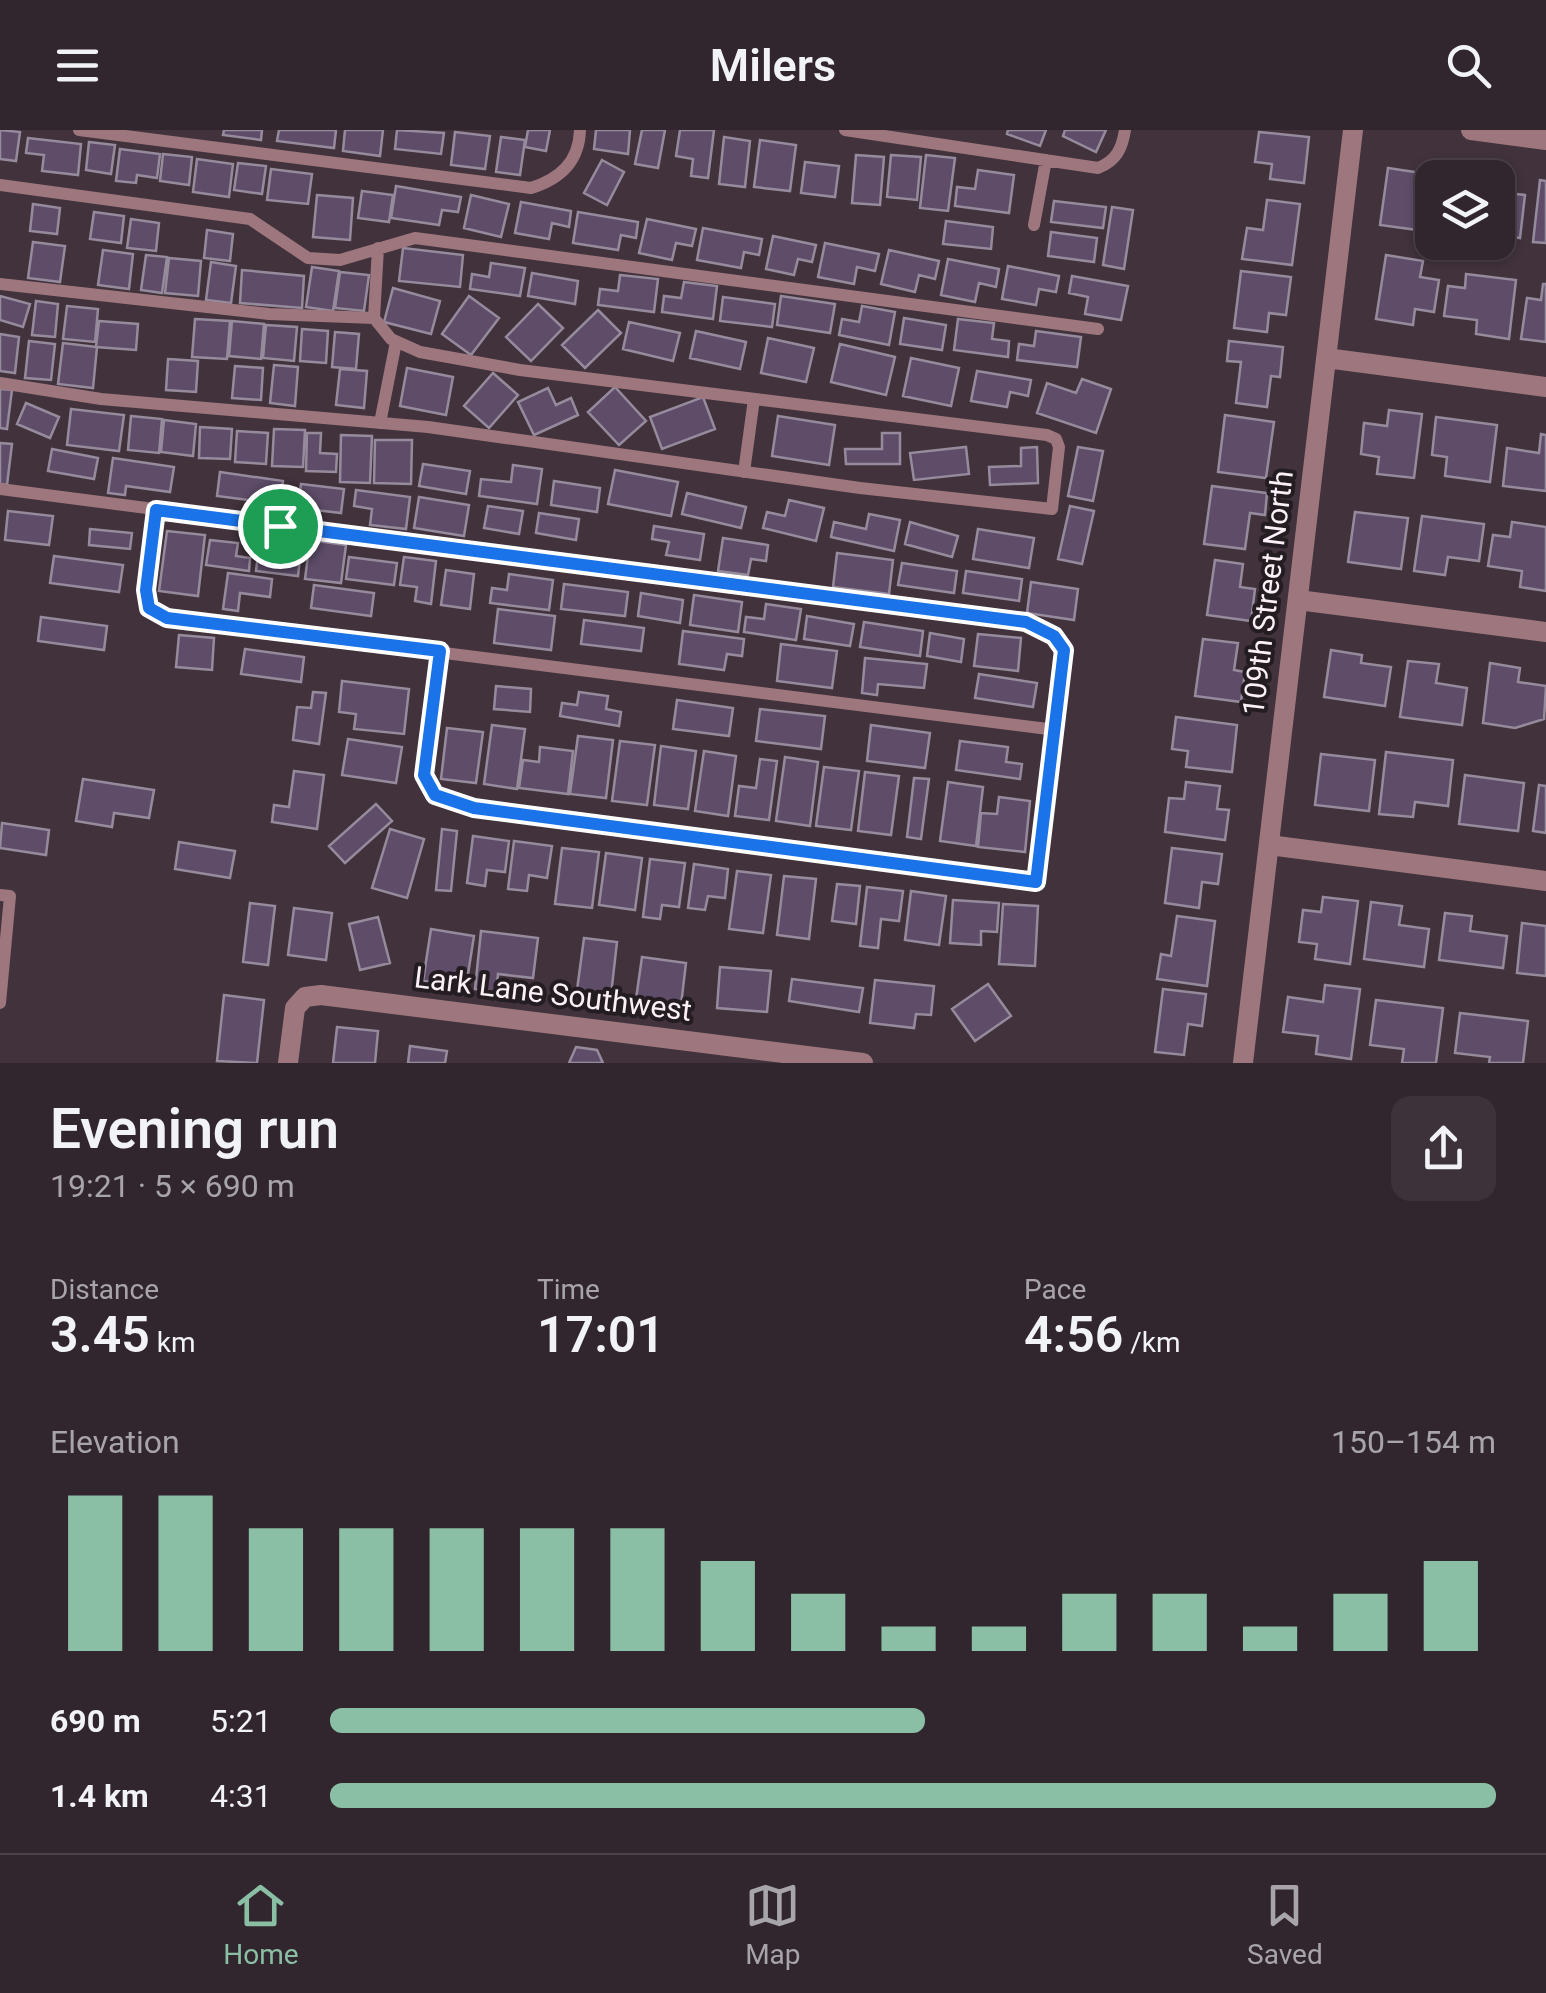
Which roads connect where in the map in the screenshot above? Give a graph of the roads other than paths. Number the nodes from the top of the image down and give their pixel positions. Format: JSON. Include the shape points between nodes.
{"nodes":[{"id":1,"x":79,"y":130,"type":"edge"},
{"id":2,"x":580,"y":130,"type":"edge"},
{"id":3,"x":845,"y":130,"type":"edge"},
{"id":4,"x":1125,"y":130,"type":"edge"},
{"id":5,"x":1353,"y":130,"type":"edge"},
{"id":6,"x":1471,"y":130,"type":"edge"},
{"id":7,"x":1546,"y":140,"type":"edge"},
{"id":8,"x":1046,"y":160,"type":"junction"},
{"id":9,"x":0,"y":185,"type":"edge"},
{"id":10,"x":1034,"y":225,"type":"dead end"},
{"id":11,"x":378,"y":248,"type":"junction"},
{"id":12,"x":0,"y":284,"type":"edge"},
{"id":13,"x":374,"y":318,"type":"junction"},
{"id":14,"x":1098,"y":329,"type":"dead end"},
{"id":15,"x":396,"y":342,"type":"junction"},
{"id":16,"x":1326,"y":358,"type":"junction"},
{"id":17,"x":0,"y":383,"type":"edge"},
{"id":18,"x":1546,"y":387,"type":"edge"},
{"id":19,"x":754,"y":399,"type":"junction"},
{"id":20,"x":380,"y":423,"type":"junction"},
{"id":21,"x":744,"y":472,"type":"junction"},
{"id":22,"x":0,"y":490,"type":"edge"},
{"id":23,"x":156,"y":510,"type":"junction"},
{"id":24,"x":1298,"y":600,"type":"junction"},
{"id":25,"x":1546,"y":632,"type":"edge"},
{"id":26,"x":440,"y":651,"type":"junction"},
{"id":27,"x":1056,"y":730,"type":"junction"},
{"id":28,"x":1269,"y":844,"type":"junction"},
{"id":29,"x":1546,"y":880,"type":"edge"},
{"id":30,"x":0,"y":895,"type":"edge"},
{"id":31,"x":0,"y":1003,"type":"edge"},
{"id":32,"x":288,"y":1063,"type":"edge"},
{"id":33,"x":863,"y":1063,"type":"edge"},
{"id":34,"x":1243,"y":1063,"type":"edge"}],
"edges":[{"from":1,"to":2,"type":"lane","via":[[532,188],[567,168]]},
{"from":3,"to":8,"type":"lane"},
{"from":4,"to":8,"type":"lane","via":[[1110,163],[1098,168]]},
{"from":5,"to":16,"type":"street","name":"109th Street North"},
{"from":6,"to":7,"type":"street"},
{"from":8,"to":10,"type":"lane"},
{"from":9,"to":11,"type":"lane","via":[[250,219],[308,258],[340,260]]},
{"from":11,"to":13,"type":"lane"},
{"from":11,"to":14,"type":"lane","via":[[415,238]]},
{"from":12,"to":13,"type":"lane","via":[[269,314]]},
{"from":13,"to":15,"type":"lane"},
{"from":15,"to":19,"type":"lane","via":[[520,370]]},
{"from":15,"to":20,"type":"lane"},
{"from":16,"to":18,"type":"street"},
{"from":16,"to":24,"type":"street","name":"109th Street North"},
{"from":17,"to":20,"type":"lane","via":[[100,400]]},
{"from":19,"to":21,"type":"lane"},
{"from":19,"to":21,"type":"lane","via":[[1047,435],[1058,447],[1052,509]]},
{"from":20,"to":21,"type":"lane"},
{"from":22,"to":23,"type":"lane"},
{"from":23,"to":26,"type":"lane","via":[[146,590],[149,608],[167,618]]},
{"from":23,"to":27,"type":"lane","via":[[1026,622],[1054,636],[1064,650]]},
{"from":24,"to":25,"type":"street"},
{"from":24,"to":28,"type":"street","name":"109th Street North"},
{"from":26,"to":27,"type":"lane"},
{"from":26,"to":27,"type":"lane","via":[[424,775],[435,795],[474,808],[1036,882]]},
{"from":28,"to":29,"type":"street"},
{"from":28,"to":34,"type":"street","name":"109th Street North"},
{"from":30,"to":31,"type":"lane","via":[[10,896]]},
{"from":32,"to":33,"type":"street","name":"Lark Lane Southwest","via":[[294,1008],[304,997],[321,995]]}]}
